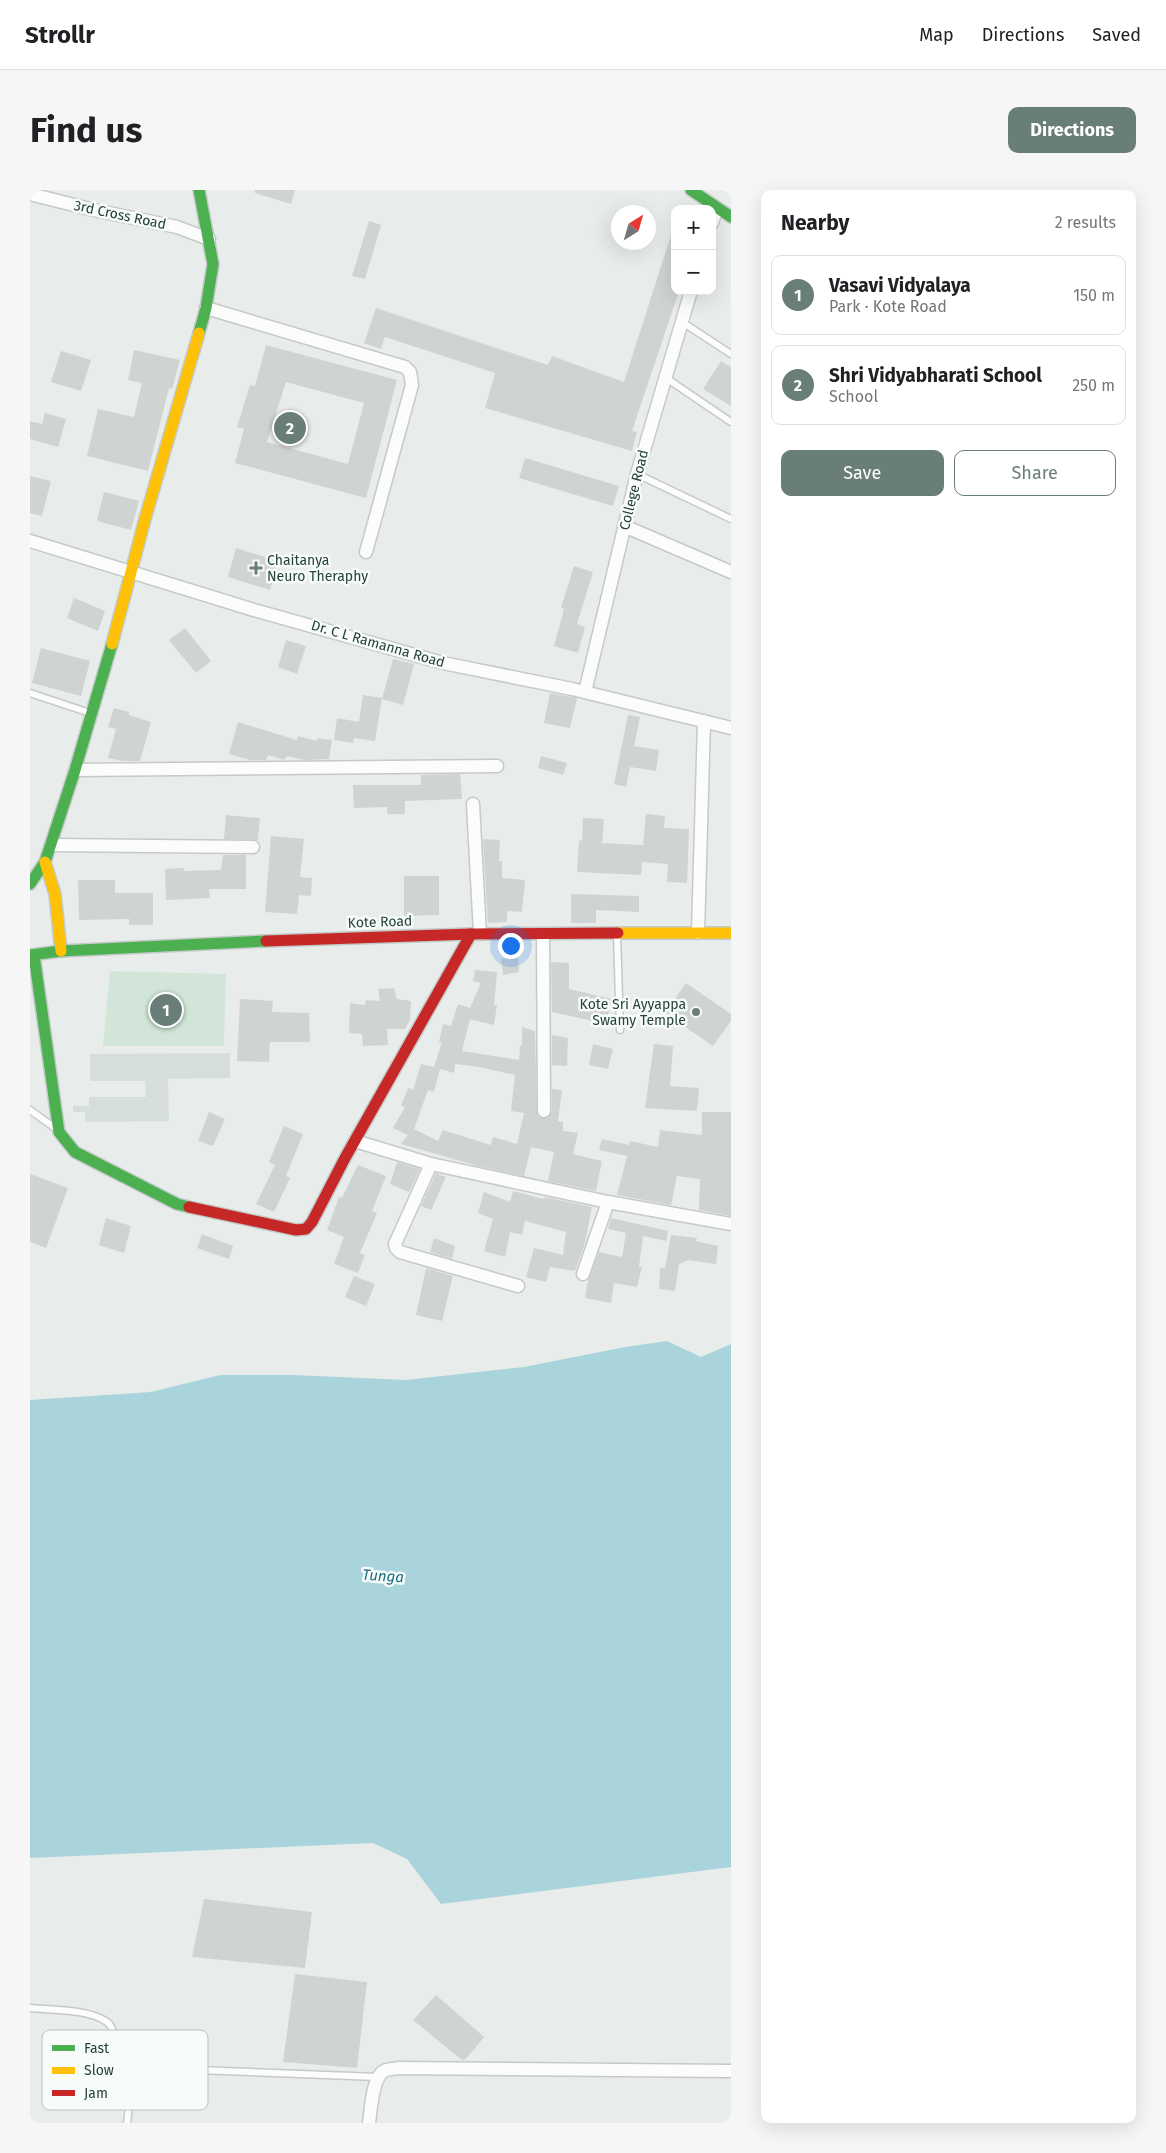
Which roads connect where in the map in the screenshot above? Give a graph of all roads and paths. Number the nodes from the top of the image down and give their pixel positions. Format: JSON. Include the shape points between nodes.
{"nodes":[{"id":1,"x":199,"y":190,"type":"edge"},
{"id":2,"x":691,"y":190,"type":"edge"},
{"id":3,"x":30,"y":194,"type":"edge"},
{"id":4,"x":717,"y":208,"type":"junction"},
{"id":5,"x":716,"y":211,"type":"edge"},
{"id":6,"x":731,"y":217,"type":"edge"},
{"id":7,"x":208,"y":239,"type":"junction"},
{"id":8,"x":690,"y":295,"type":"edge"},
{"id":9,"x":206,"y":308,"type":"junction"},
{"id":10,"x":682,"y":322,"type":"junction"},
{"id":11,"x":731,"y":354,"type":"edge"},
{"id":12,"x":666,"y":378,"type":"junction"},
{"id":13,"x":731,"y":422,"type":"edge"},
{"id":14,"x":637,"y":474,"type":"junction"},
{"id":15,"x":731,"y":519,"type":"edge"},
{"id":16,"x":624,"y":526,"type":"junction"},
{"id":17,"x":30,"y":540,"type":"edge"},
{"id":18,"x":366,"y":552,"type":"dead end"},
{"id":19,"x":131,"y":570,"type":"junction"},
{"id":20,"x":731,"y":572,"type":"edge"},
{"id":21,"x":585,"y":692,"type":"junction"},
{"id":22,"x":30,"y":693,"type":"edge"},
{"id":23,"x":92,"y":714,"type":"junction"},
{"id":24,"x":704,"y":721,"type":"junction"},
{"id":25,"x":731,"y":728,"type":"edge"},
{"id":26,"x":497,"y":766,"type":"dead end"},
{"id":27,"x":76,"y":770,"type":"junction"},
{"id":28,"x":473,"y":804,"type":"dead end"},
{"id":29,"x":51,"y":844,"type":"junction"},
{"id":30,"x":253,"y":846,"type":"dead end"},
{"id":31,"x":44,"y":862,"type":"junction"},
{"id":32,"x":30,"y":884,"type":"edge"},
{"id":33,"x":698,"y":933,"type":"junction"},
{"id":34,"x":731,"y":933,"type":"edge"},
{"id":35,"x":475,"y":934,"type":"junction"},
{"id":36,"x":543,"y":934,"type":"junction"},
{"id":37,"x":617,"y":934,"type":"junction"},
{"id":38,"x":60,"y":951,"type":"junction"},
{"id":39,"x":32,"y":955,"type":"edge"},
{"id":40,"x":620,"y":1030,"type":"dead end"},
{"id":41,"x":30,"y":1110,"type":"edge"},
{"id":42,"x":544,"y":1111,"type":"dead end"},
{"id":43,"x":59,"y":1132,"type":"junction"},
{"id":44,"x":355,"y":1141,"type":"junction"},
{"id":45,"x":431,"y":1164,"type":"junction"},
{"id":46,"x":608,"y":1202,"type":"junction"},
{"id":47,"x":731,"y":1224,"type":"edge"},
{"id":48,"x":584,"y":1274,"type":"dead end"},
{"id":49,"x":518,"y":1286,"type":"dead end"},
{"id":50,"x":30,"y":2008,"type":"edge"},
{"id":51,"x":111,"y":2030,"type":"edge"},
{"id":52,"x":208,"y":2070,"type":"edge"},
{"id":53,"x":731,"y":2071,"type":"edge"},
{"id":54,"x":378,"y":2077,"type":"junction"},
{"id":55,"x":129,"y":2110,"type":"edge"},
{"id":56,"x":128,"y":2123,"type":"edge"},
{"id":57,"x":369,"y":2123,"type":"edge"}],
"edges":[{"from":1,"to":7,"type":"street"},
{"from":2,"to":4,"type":"street"},
{"from":3,"to":7,"type":"street","name":"3rd Cross Road","via":[[177,227]]},
{"from":4,"to":5,"type":"street"},
{"from":4,"to":6,"type":"street"},
{"from":7,"to":9,"type":"street","via":[[213,264]]},
{"from":8,"to":10,"type":"street","name":"College Road"},
{"from":9,"to":18,"type":"street","via":[[406,367],[410,372],[412,385]]},
{"from":9,"to":19,"type":"street"},
{"from":10,"to":11,"type":"lane"},
{"from":10,"to":12,"type":"street","name":"College Road"},
{"from":12,"to":13,"type":"lane"},
{"from":12,"to":14,"type":"street","name":"College Road"},
{"from":14,"to":15,"type":"lane"},
{"from":14,"to":16,"type":"street","name":"College Road"},
{"from":16,"to":20,"type":"street"},
{"from":16,"to":21,"type":"street","name":"College Road"},
{"from":17,"to":19,"type":"street","name":"Dr. C L Ramanna Road"},
{"from":19,"to":21,"type":"street","name":"Dr. C L Ramanna Road","via":[[254,610],[443,663]]},
{"from":19,"to":23,"type":"street"},
{"from":21,"to":24,"type":"street","name":"Dr. C L Ramanna Road"},
{"from":22,"to":23,"type":"lane"},
{"from":23,"to":27,"type":"street"},
{"from":24,"to":25,"type":"street","name":"Dr. C L Ramanna Road"},
{"from":24,"to":33,"type":"street"},
{"from":26,"to":27,"type":"street"},
{"from":27,"to":29,"type":"street"},
{"from":28,"to":35,"type":"street"},
{"from":29,"to":30,"type":"street"},
{"from":29,"to":31,"type":"street"},
{"from":31,"to":32,"type":"street"},
{"from":31,"to":38,"type":"street","via":[[54,894]]},
{"from":33,"to":34,"type":"street","name":"Kote Road"},
{"from":33,"to":37,"type":"street","name":"Kote Road"},
{"from":35,"to":36,"type":"street","name":"Kote Road"},
{"from":35,"to":38,"type":"street","name":"Kote Road"},
{"from":35,"to":44,"type":"street"},
{"from":36,"to":37,"type":"street","name":"Kote Road"},
{"from":36,"to":42,"type":"street"},
{"from":37,"to":40,"type":"lane"},
{"from":38,"to":39,"type":"street","name":"Kote Road"},
{"from":39,"to":43,"type":"street"},
{"from":41,"to":43,"type":"lane"},
{"from":43,"to":44,"type":"street","via":[[75,1152],[177,1204],[296,1230],[306,1229],[312,1222]]},
{"from":44,"to":45,"type":"street"},
{"from":45,"to":46,"type":"street"},
{"from":45,"to":49,"type":"street","via":[[396,1248],[400,1252]]},
{"from":46,"to":47,"type":"street"},
{"from":46,"to":48,"type":"street"},
{"from":50,"to":51,"type":"lane","via":[[78,2013],[106,2021]]},
{"from":52,"to":54,"type":"lane"},
{"from":53,"to":54,"type":"street","via":[[398,2068],[384,2070]]},
{"from":54,"to":57,"type":"street"},
{"from":55,"to":56,"type":"lane"}]}
